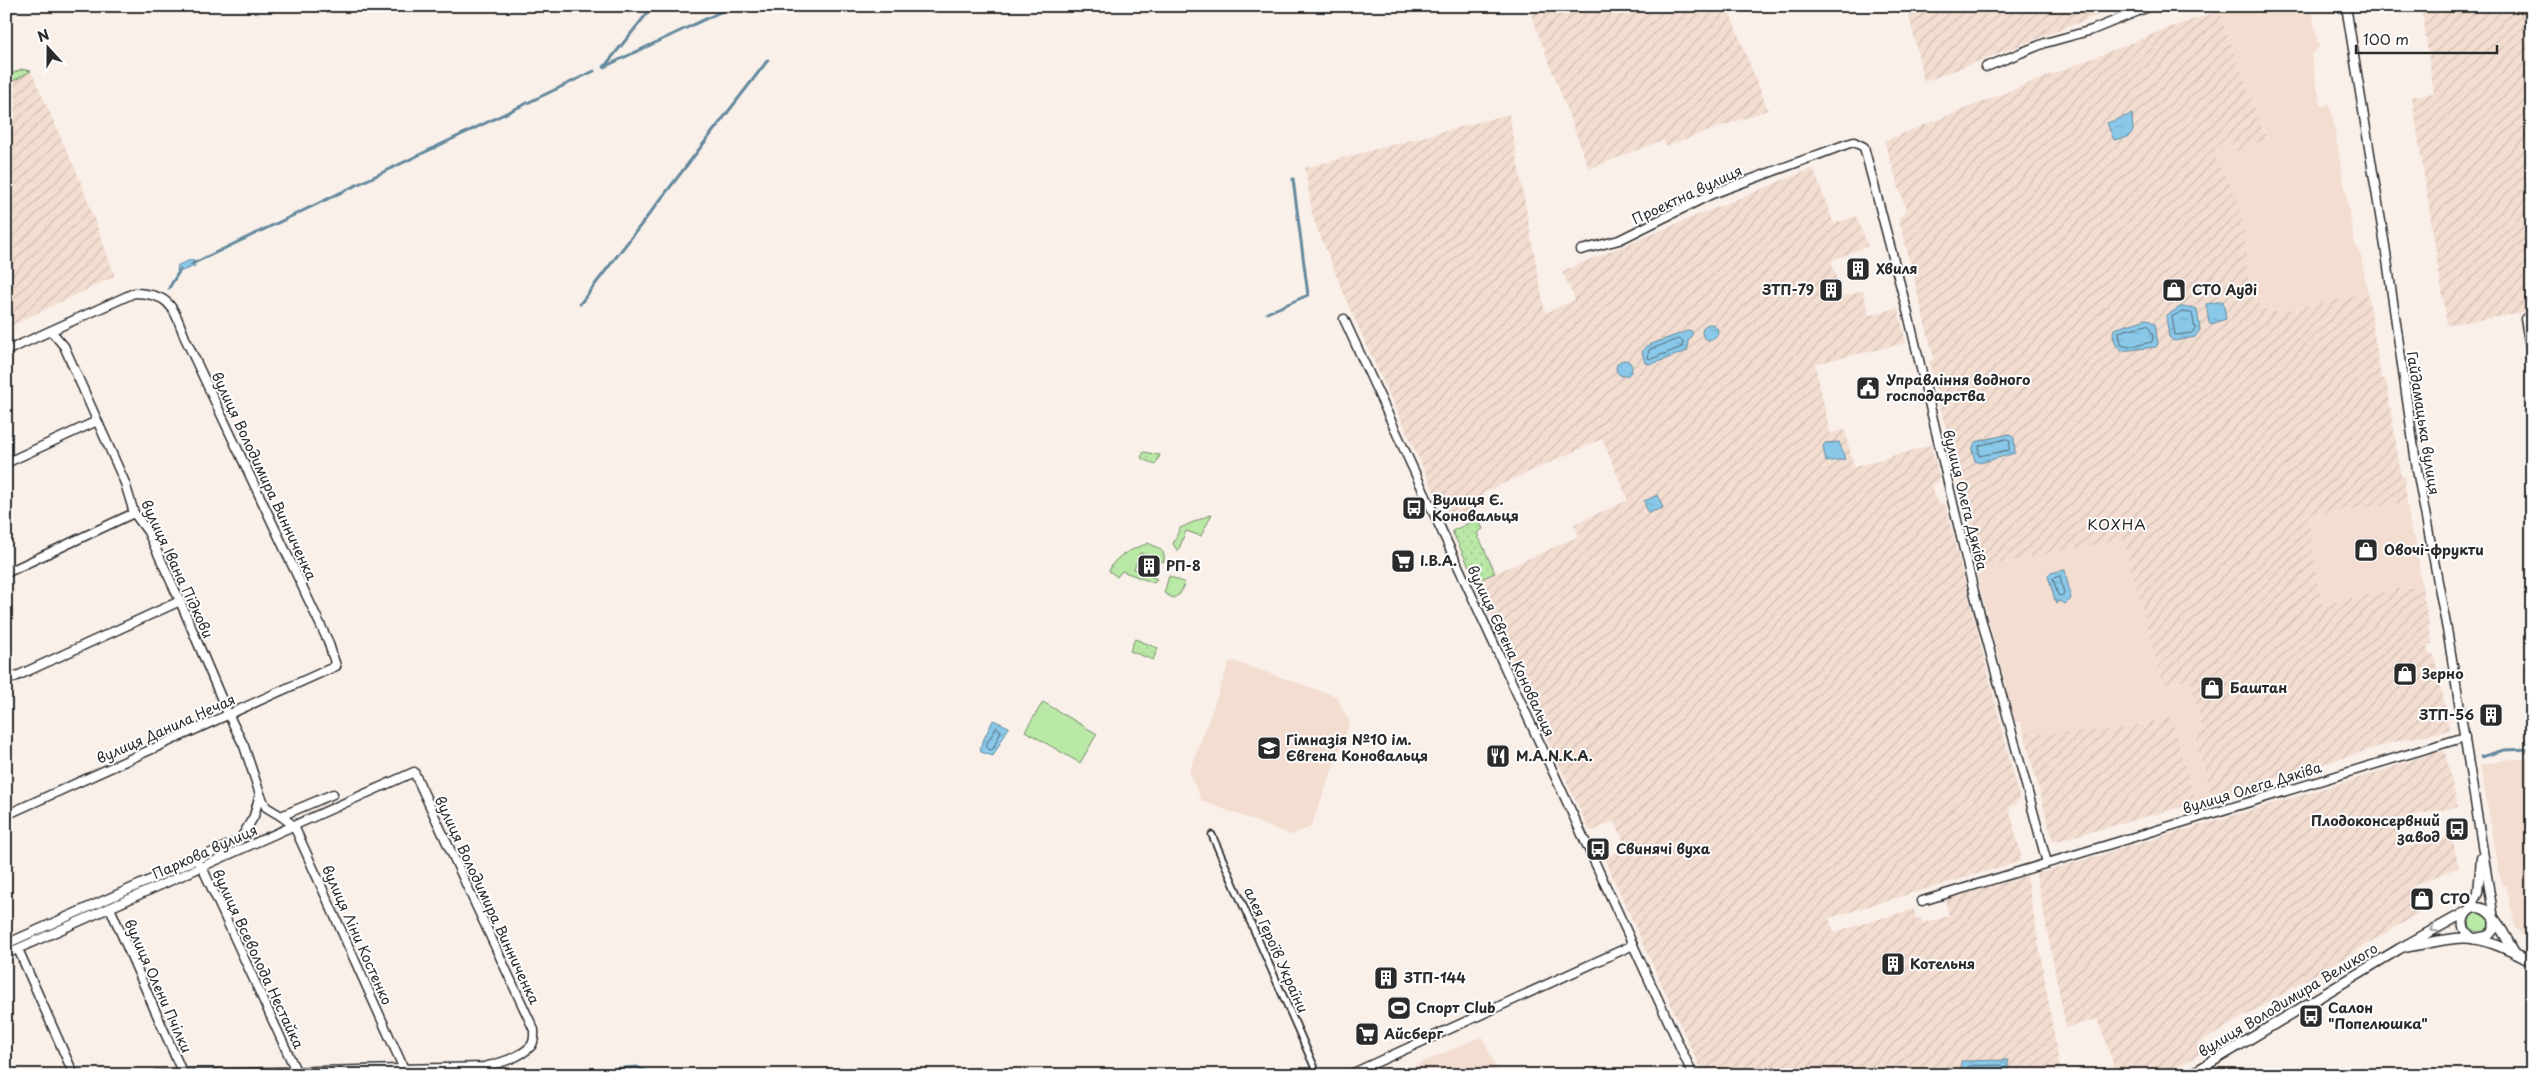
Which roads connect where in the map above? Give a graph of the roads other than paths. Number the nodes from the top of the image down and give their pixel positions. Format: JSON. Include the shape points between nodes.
{"nodes":[{"id":1,"x":2151,"y":6,"type":"edge"},
{"id":2,"x":2346,"y":6,"type":"edge"},
{"id":3,"x":1986,"y":67,"type":"dead end"},
{"id":4,"x":1860,"y":144,"type":"joint"},
{"id":5,"x":1581,"y":250,"type":"dead end"},
{"id":6,"x":1344,"y":319,"type":"dead end"},
{"id":7,"x":2525,"y":319,"type":"dead end"},
{"id":8,"x":51,"y":331,"type":"junction"},
{"id":9,"x":6,"y":351,"type":"edge"},
{"id":10,"x":2532,"y":358,"type":"edge"},
{"id":11,"x":97,"y":421,"type":"junction"},
{"id":12,"x":6,"y":463,"type":"edge"},
{"id":13,"x":134,"y":513,"type":"junction"},
{"id":14,"x":6,"y":572,"type":"edge"},
{"id":15,"x":180,"y":601,"type":"junction"},
{"id":16,"x":336,"y":666,"type":"joint"},
{"id":17,"x":6,"y":681,"type":"edge"},
{"id":18,"x":228,"y":714,"type":"junction"},
{"id":19,"x":2465,"y":737,"type":"junction"},
{"id":20,"x":414,"y":772,"type":"joint"},
{"id":21,"x":260,"y":794,"type":"junction"},
{"id":22,"x":333,"y":794,"type":"dead end"},
{"id":23,"x":6,"y":815,"type":"edge"},
{"id":24,"x":281,"y":816,"type":"junction"},
{"id":25,"x":294,"y":826,"type":"junction"},
{"id":26,"x":1212,"y":835,"type":"dead end"},
{"id":27,"x":2481,"y":843,"type":"junction"},
{"id":28,"x":193,"y":860,"type":"junction"},
{"id":29,"x":2047,"y":863,"type":"junction"},
{"id":30,"x":202,"y":867,"type":"junction"},
{"id":31,"x":1922,"y":901,"type":"dead end"},
{"id":32,"x":110,"y":908,"type":"junction"},
{"id":33,"x":2469,"y":910,"type":"junction"},
{"id":34,"x":2494,"y":919,"type":"junction"},
{"id":35,"x":2474,"y":938,"type":"junction"},
{"id":36,"x":6,"y":944,"type":"edge"},
{"id":37,"x":1633,"y":946,"type":"junction"},
{"id":38,"x":18,"y":949,"type":"junction"},
{"id":39,"x":2399,"y":949,"type":"junction"},
{"id":40,"x":2515,"y":953,"type":"junction"},
{"id":41,"x":6,"y":954,"type":"edge"},
{"id":42,"x":2532,"y":962,"type":"edge"},
{"id":43,"x":404,"y":1069,"type":"junction"},
{"id":44,"x":296,"y":1071,"type":"junction"},
{"id":45,"x":183,"y":1074,"type":"edge"},
{"id":46,"x":74,"y":1075,"type":"edge"},
{"id":47,"x":156,"y":1075,"type":"edge"},
{"id":48,"x":1318,"y":1075,"type":"edge"},
{"id":49,"x":1349,"y":1075,"type":"edge"},
{"id":50,"x":1693,"y":1075,"type":"edge"},
{"id":51,"x":2190,"y":1075,"type":"edge"}],
"edges":[{"from":1,"to":3,"type":"street"},
{"from":2,"to":19,"type":"street","name":"Гайдамацька вулиця","via":[[2417,470]]},
{"from":4,"to":5,"type":"street","name":"Проектна вулиця","via":[[1847,144],[1782,167],[1712,194],[1619,240]]},
{"from":4,"to":29,"type":"street","name":"вулиця Олега Дяківа","via":[[1866,153],[1909,318],[1974,592]]},
{"from":6,"to":37,"type":"street","name":"вулиця Євгена Коновальця"},
{"from":7,"to":10,"type":"street"},
{"from":8,"to":9,"type":"street"},
{"from":8,"to":11,"type":"street","name":"вулиця Івана Підкови","via":[[64,346]]},
{"from":8,"to":16,"type":"street","name":"вулиця Володимира Винниченка","via":[[134,293],[157,295],[174,308],[185,338],[328,641]]},
{"from":11,"to":12,"type":"street"},
{"from":11,"to":13,"type":"street","name":"вулиця Івана Підкови","via":[[125,483]]},
{"from":13,"to":14,"type":"street"},
{"from":13,"to":15,"type":"street","name":"вулиця Івана Підкови","via":[[148,532]]},
{"from":15,"to":17,"type":"street"},
{"from":15,"to":18,"type":"street","name":"вулиця Івана Підкови"},
{"from":16,"to":18,"type":"street","name":"вулиця Данила Нечая"},
{"from":18,"to":21,"type":"street","name":"вулиця Івана Підкови","via":[[244,746]]},
{"from":18,"to":23,"type":"street","name":"вулиця Данила Нечая"},
{"from":19,"to":27,"type":"street","name":"Гайдамацька вулиця"},
{"from":19,"to":29,"type":"street","name":"вулиця Олега Дяківа"},
{"from":20,"to":25,"type":"street","name":"Паркова вулиця"},
{"from":20,"to":43,"type":"street","name":"вулиця Володимира Винниченка","via":[[534,1030],[534,1039],[531,1046],[484,1067]]},
{"from":21,"to":24,"type":"street","name":"Паркова вулиця","via":[[266,807]]},
{"from":21,"to":28,"type":"street","name":"Паркова вулиця","via":[[254,816],[240,840]]},
{"from":22,"to":24,"type":"street"},
{"from":24,"to":25,"type":"street","name":"вулиця Ліни Костенко"},
{"from":25,"to":30,"type":"street","name":"Паркова вулиця"},
{"from":25,"to":43,"type":"street","name":"вулиця Ліни Костенко"},
{"from":26,"to":48,"type":"street","name":"алея Героїв України"},
{"from":27,"to":33,"type":"street","name":"Гайдамацька вулиця","via":[[2480,882]]},
{"from":27,"to":34,"type":"street","name":"Гайдамацька вулиця"},
{"from":28,"to":30,"type":"street","name":"вулиця Всеволода Нестайка"},
{"from":28,"to":36,"type":"street","name":"Паркова вулиця"},
{"from":29,"to":31,"type":"street","name":"вулиця Олега Дяківа"},
{"from":30,"to":32,"type":"street","name":"Паркова вулиця"},
{"from":30,"to":44,"type":"street","name":"вулиця Всеволода Нестайка"},
{"from":32,"to":38,"type":"street","name":"Паркова вулиця"},
{"from":32,"to":45,"type":"street","name":"вулиця Олени Пчілки"},
{"from":33,"to":34,"type":"street","via":[[2482,907]]},
{"from":33,"to":35,"type":"street","via":[[2463,926]]},
{"from":33,"to":39,"type":"street","name":"вулиця Володимира Великого","one_way":true},
{"from":34,"to":35,"type":"street","via":[[2494,929],[2488,936]]},
{"from":34,"to":40,"type":"street"},
{"from":35,"to":39,"type":"street","name":"вулиця Володимира Великого","via":[[2456,938]]},
{"from":35,"to":40,"type":"street","name":"вулиця Володимира Великого"},
{"from":37,"to":49,"type":"street"},
{"from":37,"to":50,"type":"street","name":"вулиця Євгена Коновальця"},
{"from":38,"to":41,"type":"street","name":"Паркова вулиця"},
{"from":38,"to":46,"type":"street"},
{"from":39,"to":51,"type":"street","name":"вулиця Володимира Великого"},
{"from":40,"to":42,"type":"street","name":"вулиця Володимира Великого"},
{"from":43,"to":44,"type":"street"},
{"from":44,"to":45,"type":"street"},
{"from":45,"to":47,"type":"street"}]}
